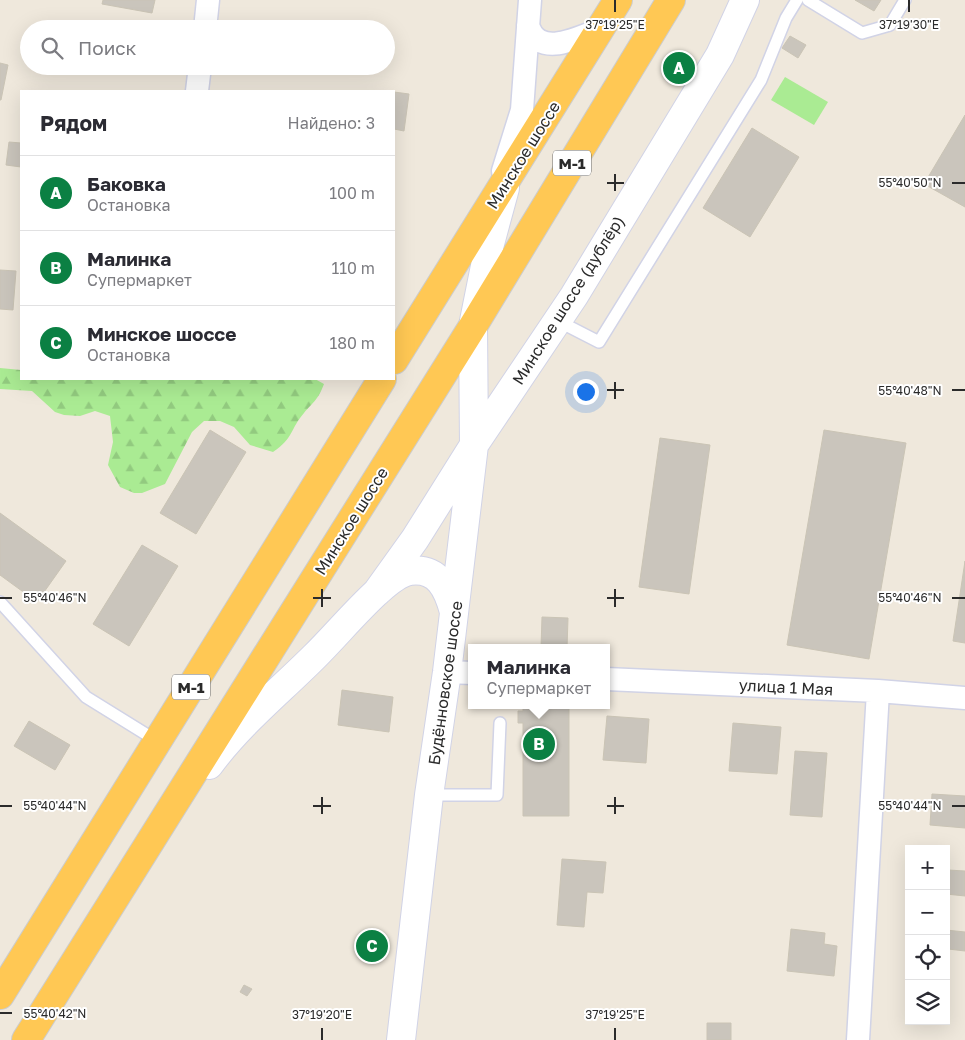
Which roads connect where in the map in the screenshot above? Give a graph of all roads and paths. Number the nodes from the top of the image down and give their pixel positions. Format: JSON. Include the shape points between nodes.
{"nodes":[{"id":1,"x":208,"y":0,"type":"edge"},
{"id":2,"x":530,"y":0,"type":"edge"},
{"id":3,"x":618,"y":0,"type":"edge"},
{"id":4,"x":671,"y":0,"type":"edge"},
{"id":5,"x":745,"y":0,"type":"edge"},
{"id":6,"x":796,"y":0,"type":"edge"},
{"id":7,"x":808,"y":0,"type":"edge"},
{"id":8,"x":905,"y":0,"type":"edge"},
{"id":9,"x":206,"y":20,"type":"edge"},
{"id":10,"x":528,"y":25,"type":"junction"},
{"id":11,"x":601,"y":29,"type":"junction"},
{"id":12,"x":199,"y":75,"type":"edge"},
{"id":13,"x":197,"y":90,"type":"edge"},
{"id":14,"x":507,"y":181,"type":"junction"},
{"id":15,"x":488,"y":210,"type":"junction"},
{"id":16,"x":556,"y":320,"type":"junction"},
{"id":17,"x":473,"y":326,"type":"junction"},
{"id":18,"x":395,"y":358,"type":"edge"},
{"id":19,"x":381,"y":380,"type":"edge"},
{"id":20,"x":474,"y":444,"type":"junction"},
{"id":21,"x":377,"y":592,"type":"junction"},
{"id":22,"x":0,"y":602,"type":"edge"},
{"id":23,"x":454,"y":614,"type":"junction"},
{"id":24,"x":459,"y":672,"type":"edge"},
{"id":25,"x":610,"y":678,"type":"edge"},
{"id":26,"x":878,"y":691,"type":"junction"},
{"id":27,"x":965,"y":698,"type":"edge"},
{"id":28,"x":500,"y":723,"type":"dead end"},
{"id":29,"x":157,"y":741,"type":"junction"},
{"id":30,"x":429,"y":795,"type":"junction"},
{"id":31,"x":142,"y":854,"type":"junction"},
{"id":32,"x":0,"y":995,"type":"edge"},
{"id":33,"x":26,"y":1040,"type":"edge"},
{"id":34,"x":401,"y":1040,"type":"edge"},
{"id":35,"x":858,"y":1040,"type":"edge"}],
"edges":[{"from":1,"to":9,"type":"street"},
{"from":2,"to":10,"type":"street"},
{"from":3,"to":11,"type":"highway","name":"Минское шоссе","number":"М-1"},
{"from":4,"to":17,"type":"highway","name":"Минское шоссе","number":"М-1"},
{"from":5,"to":16,"type":"main road","name":"Минское шоссе (дублёр)","via":[[720,55],[574,296]]},
{"from":6,"to":16,"type":"lane","via":[[761,80],[599,342]]},
{"from":7,"to":8,"type":"lane","via":[[862,32],[890,25]]},
{"from":10,"to":11,"type":"street","via":[[530,34],[552,44],[569,42]]},
{"from":10,"to":15,"type":"street","via":[[522,110]]},
{"from":11,"to":14,"type":"highway","name":"Минское шоссе","number":"М-1"},
{"from":12,"to":13,"type":"street"},
{"from":14,"to":15,"type":"highway","name":"Минское шоссе","number":"М-1"},
{"from":14,"to":17,"type":"main road","name":"Будённовское шоссе","via":[[488,251]]},
{"from":15,"to":18,"type":"highway","name":"Минское шоссе","number":"М-1"},
{"from":16,"to":20,"type":"main road","name":"Минское шоссе (дублёр)"},
{"from":17,"to":20,"type":"main road","name":"Будённовское шоссе"},
{"from":17,"to":31,"type":"highway","name":"Минское шоссе","number":"М-1"},
{"from":19,"to":29,"type":"highway","number":"М-1"},
{"from":20,"to":21,"type":"main road","name":"Минское шоссе (дублёр)","via":[[415,539]]},
{"from":20,"to":23,"type":"main road","name":"Будённовское шоссе"},
{"from":21,"to":23,"type":"main road","via":[[395,577],[408,572],[420,570],[431,573],[448,589]]},
{"from":21,"to":31,"type":"main road","via":[[225,743]]},
{"from":22,"to":29,"type":"lane","via":[[86,696]]},
{"from":23,"to":24,"type":"main road","name":"Будённовское шоссе"},
{"from":24,"to":30,"type":"main road","name":"Будённовское шоссе"},
{"from":25,"to":26,"type":"street","name":"улица 1 Мая"},
{"from":26,"to":27,"type":"street","name":"улица 1 Мая"},
{"from":26,"to":35,"type":"street"},
{"from":28,"to":30,"type":"lane","via":[[496,795]]},
{"from":29,"to":32,"type":"highway","number":"М-1"},
{"from":30,"to":34,"type":"main road","name":"Будённовское шоссе"},
{"from":31,"to":33,"type":"highway","name":"Минское шоссе","number":"М-1"}]}
